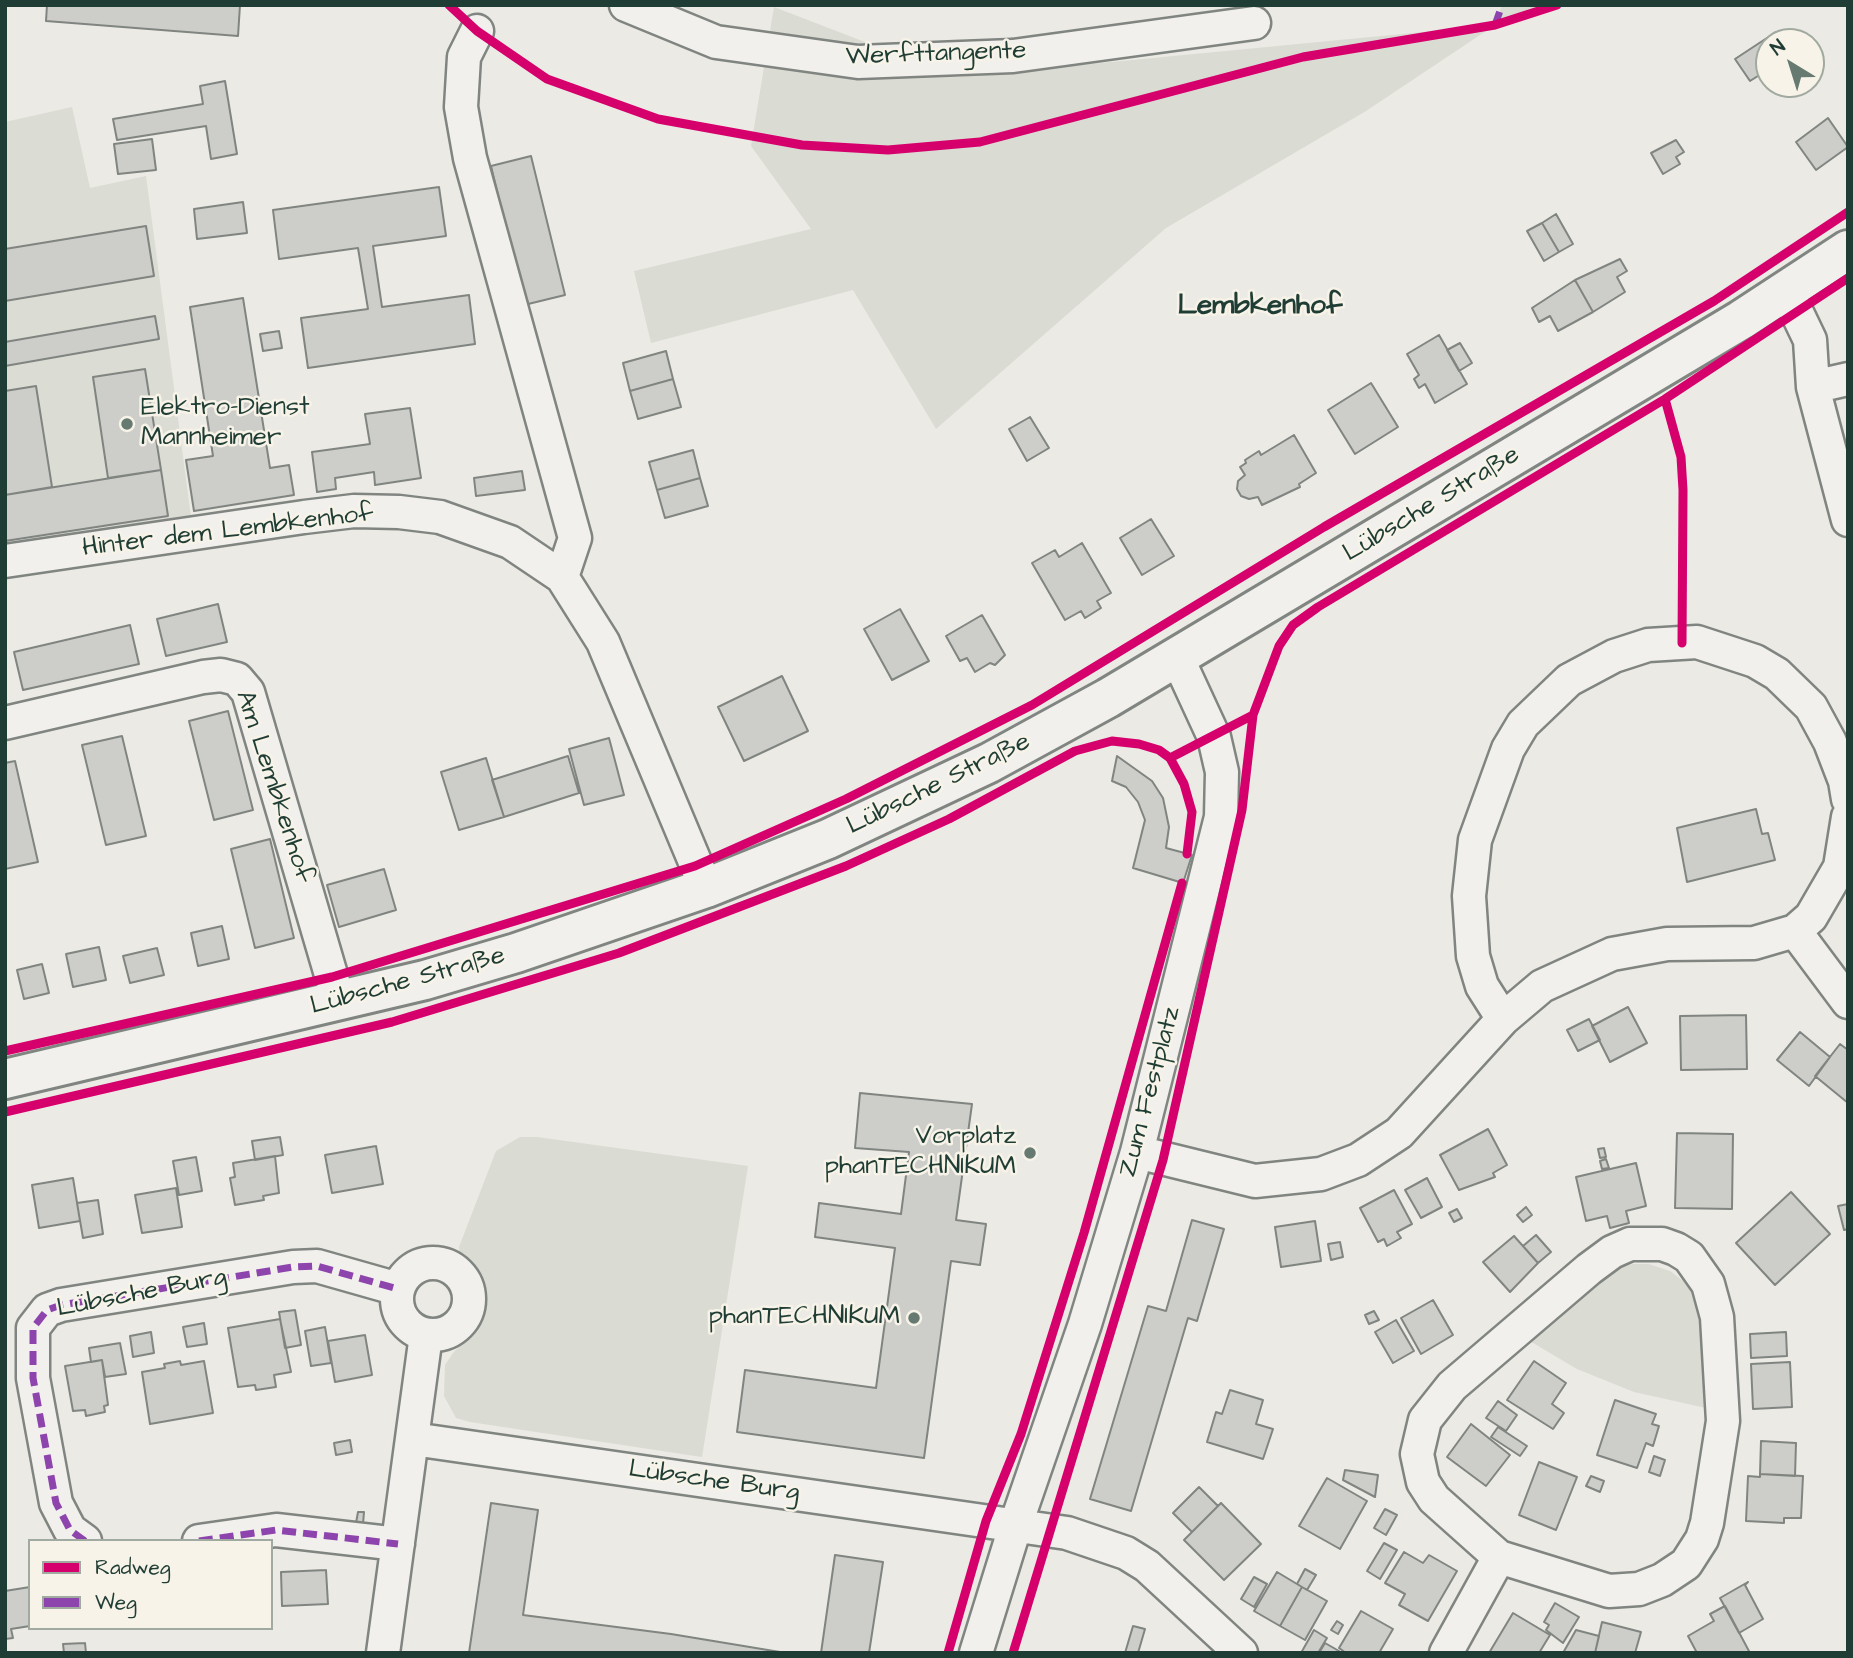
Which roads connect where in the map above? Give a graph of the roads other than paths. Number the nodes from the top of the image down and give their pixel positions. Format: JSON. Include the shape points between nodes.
{"nodes":[{"id":1,"x":626,"y":5,"type":"edge"},
{"id":2,"x":1254,"y":23,"type":"dead end"},
{"id":3,"x":477,"y":31,"type":"dead end"},
{"id":4,"x":1848,"y":250,"type":"edge"},
{"id":5,"x":1787,"y":292,"type":"junction"},
{"id":6,"x":1848,"y":379,"type":"edge"},
{"id":7,"x":1813,"y":387,"type":"junction"},
{"id":8,"x":1848,"y":520,"type":"edge"},
{"id":9,"x":5,"y":561,"type":"edge"},
{"id":10,"x":562,"y":577,"type":"junction"},
{"id":11,"x":1177,"y":657,"type":"junction"},
{"id":12,"x":5,"y":723,"type":"edge"},
{"id":13,"x":1848,"y":799,"type":"edge"},
{"id":14,"x":1848,"y":817,"type":"edge"},
{"id":15,"x":706,"y":888,"type":"junction"},
{"id":16,"x":1795,"y":931,"type":"junction"},
{"id":17,"x":339,"y":1002,"type":"junction"},
{"id":18,"x":1848,"y":1002,"type":"edge"},
{"id":19,"x":1503,"y":1019,"type":"junction"},
{"id":20,"x":5,"y":1079,"type":"edge"},
{"id":21,"x":1137,"y":1152,"type":"junction"},
{"id":22,"x":398,"y":1289,"type":"junction"},
{"id":23,"x":426,"y":1335,"type":"junction"},
{"id":24,"x":413,"y":1439,"type":"junction"},
{"id":25,"x":1016,"y":1524,"type":"junction"},
{"id":26,"x":82,"y":1539,"type":"edge"},
{"id":27,"x":213,"y":1539,"type":"edge"},
{"id":28,"x":398,"y":1544,"type":"junction"},
{"id":29,"x":1499,"y":1557,"type":"junction"},
{"id":30,"x":383,"y":1653,"type":"edge"},
{"id":31,"x":976,"y":1653,"type":"edge"},
{"id":32,"x":1241,"y":1653,"type":"edge"},
{"id":33,"x":1446,"y":1653,"type":"edge"}],
"edges":[{"from":1,"to":2,"type":"street","name":"Werfttangente","via":[[716,42],[858,62],[1013,56]]},
{"from":3,"to":10,"type":"street","via":[[464,57],[461,107],[575,538]]},
{"from":4,"to":5,"type":"street","name":"Lübsche Straße"},
{"from":5,"to":7,"type":"street","via":[[1810,340]]},
{"from":5,"to":11,"type":"street","name":"Lübsche Straße"},
{"from":6,"to":7,"type":"street"},
{"from":7,"to":8,"type":"street"},
{"from":9,"to":10,"type":"street","name":"Hinter dem Lembkenhof","via":[[354,511],[399,512],[440,517],[510,541]]},
{"from":10,"to":15,"type":"street","name":"Hinter dem Lembkenhof","via":[[603,642]]},
{"from":11,"to":15,"type":"street","name":"Lübsche Straße","via":[[989,763],[828,839]]},
{"from":11,"to":21,"type":"street","name":"Zum Festplatz","via":[[1214,737],[1222,772],[1220,817]]},
{"from":12,"to":17,"type":"street","name":"Am Lembkenhof","via":[[203,677],[237,679],[248,692]]},
{"from":13,"to":19,"type":"street","via":[[1830,742],[1811,707],[1777,674],[1755,661],[1697,642],[1648,645],[1614,656],[1569,680],[1523,724],[1508,748],[1475,841],[1469,896],[1473,956],[1482,986]]},
{"from":14,"to":16,"type":"street","via":[[1840,867],[1811,917]]},
{"from":15,"to":17,"type":"street","name":"Lübsche Straße","via":[[516,953]]},
{"from":16,"to":18,"type":"street"},
{"from":16,"to":19,"type":"street","via":[[1755,943],[1667,944],[1612,954],[1542,986]]},
{"from":17,"to":20,"type":"street","name":"Lübsche Straße"},
{"from":19,"to":21,"type":"street","via":[[1399,1133],[1358,1160],[1321,1174],[1255,1181]]},
{"from":21,"to":25,"type":"street","name":"Zum Festplatz","via":[[1085,1324]]},
{"from":22,"to":23,"type":"street","via":[[400,1315],[408,1326]]},
{"from":22,"to":23,"type":"street","via":[[411,1270],[433,1262],[452,1267],[467,1284],[469,1307],[458,1326],[437,1336]]},
{"from":22,"to":26,"type":"street","name":"Lübsche Burg","via":[[317,1266],[293,1267],[47,1310],[33,1328],[33,1378],[56,1503],[70,1530]]},
{"from":23,"to":24,"type":"street"},
{"from":24,"to":25,"type":"street","name":"Lübsche Burg"},
{"from":24,"to":28,"type":"street"},
{"from":25,"to":31,"type":"street","name":"Zum Festplatz"},
{"from":25,"to":32,"type":"street","via":[[1067,1533],[1126,1553],[1160,1577]]},
{"from":27,"to":28,"type":"street","via":[[276,1530]]},
{"from":28,"to":30,"type":"street"},
{"from":29,"to":29,"type":"street","via":[[1609,1591],[1639,1590],[1686,1564],[1702,1539],[1723,1421],[1717,1317],[1708,1284],[1689,1257],[1676,1249],[1630,1244],[1612,1252],[1475,1363],[1437,1401],[1425,1420],[1418,1454],[1423,1482],[1434,1499]]},
{"from":29,"to":33,"type":"street"}]}
